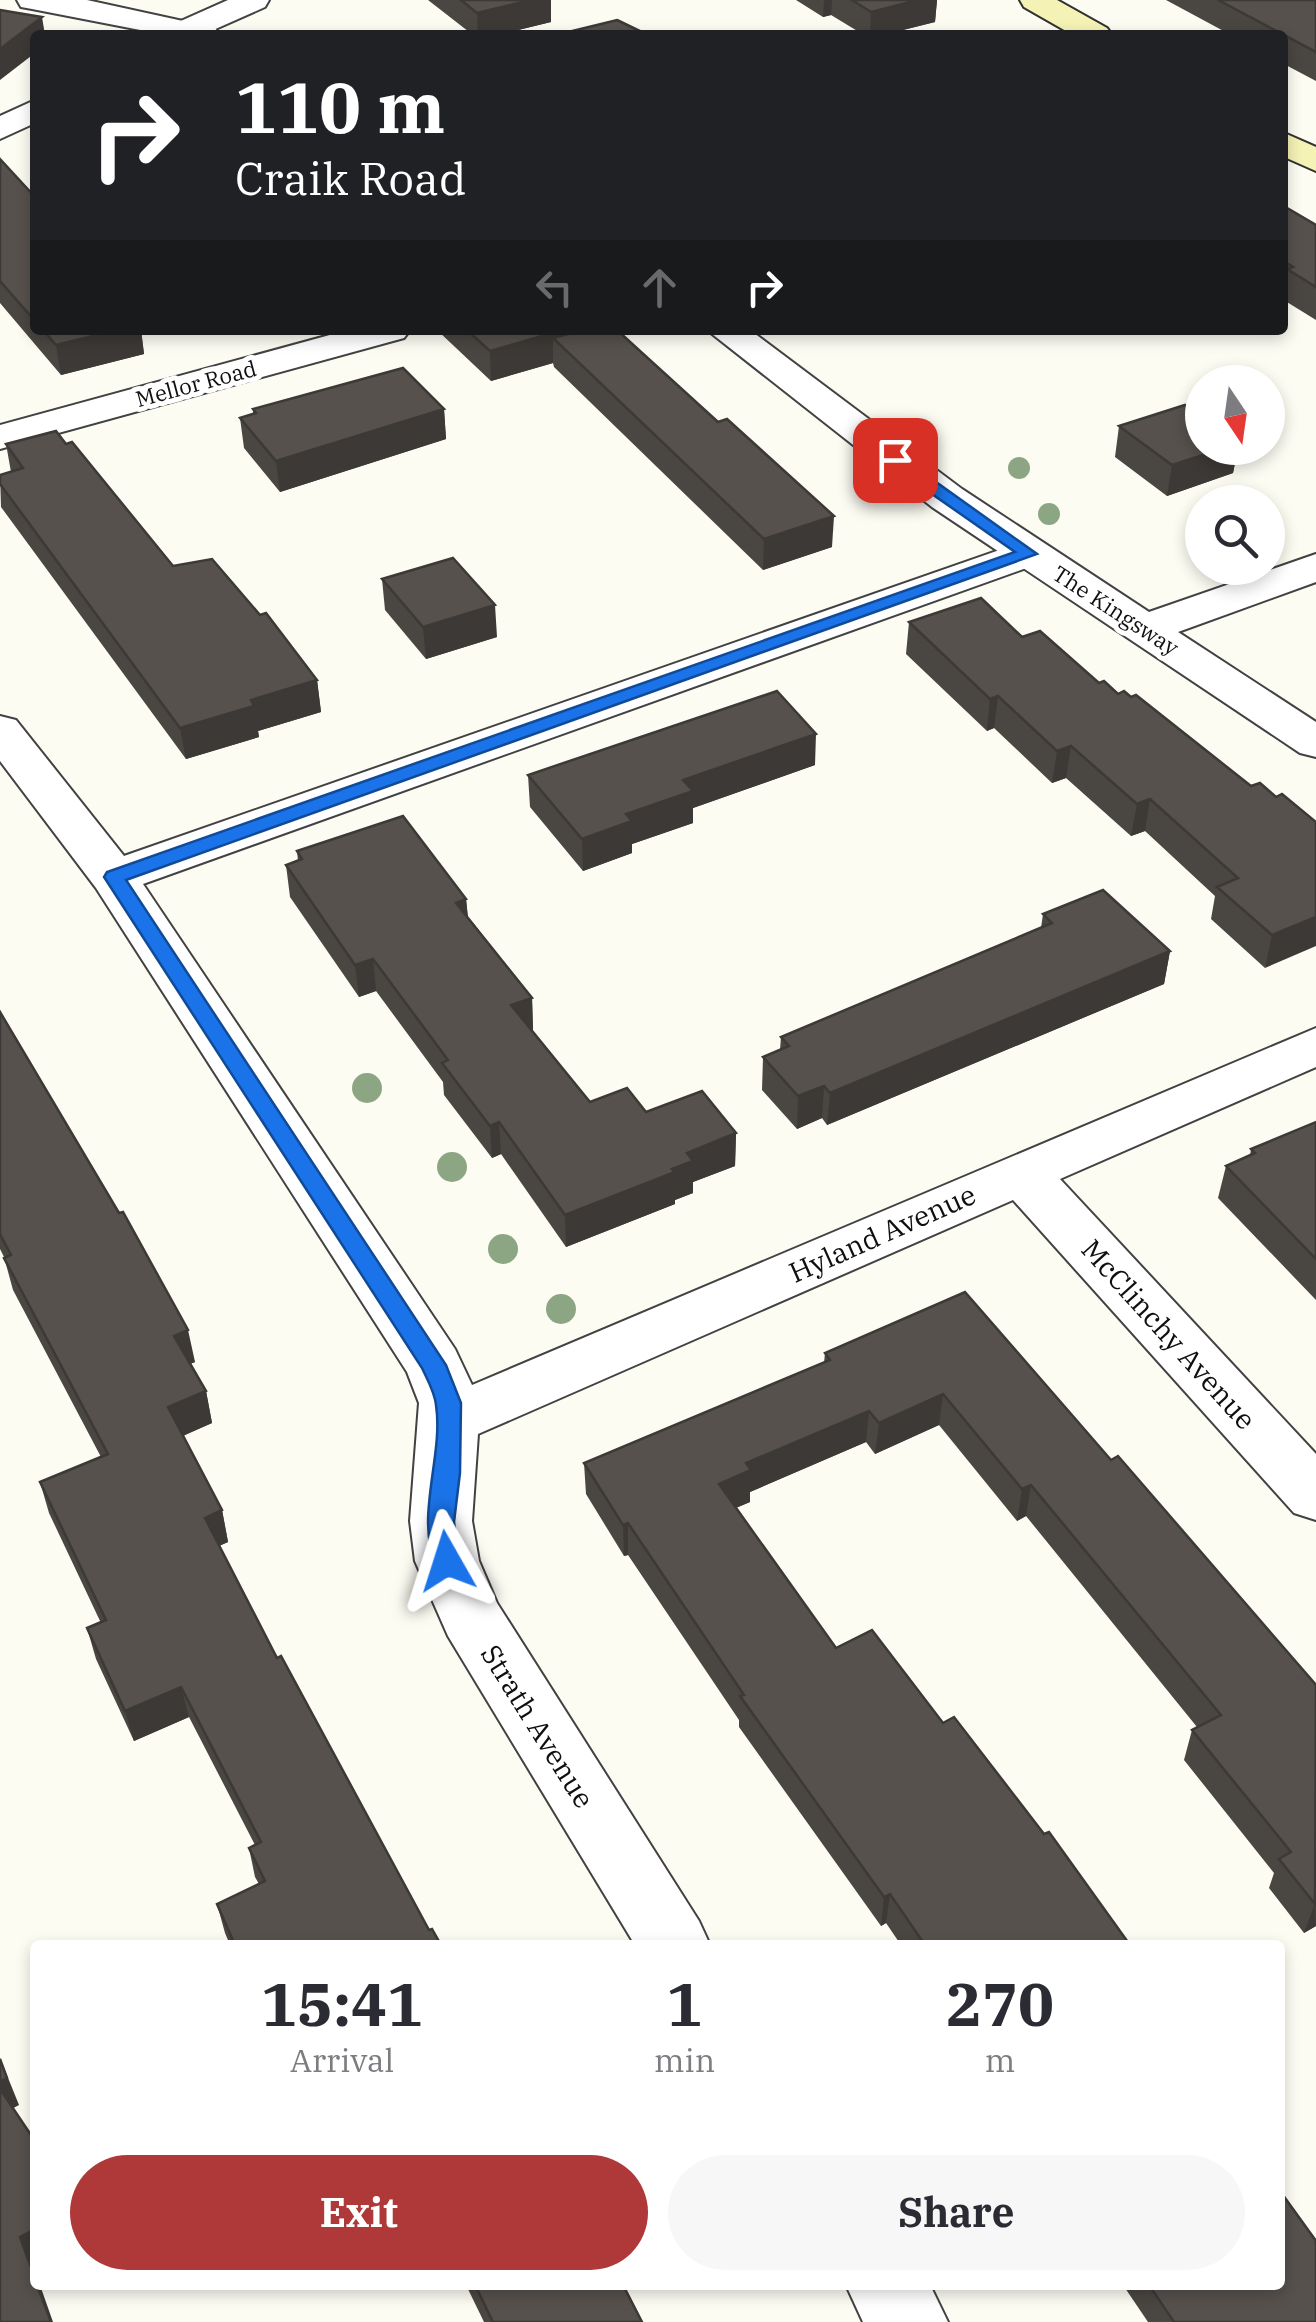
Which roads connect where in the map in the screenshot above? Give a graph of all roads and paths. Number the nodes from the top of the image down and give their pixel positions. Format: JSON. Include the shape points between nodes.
{"nodes":[{"id":1,"x":32,"y":0,"type":"edge"},
{"id":2,"x":254,"y":0,"type":"edge"},
{"id":3,"x":1036,"y":0,"type":"edge"},
{"id":4,"x":174,"y":30,"type":"edge"},
{"id":5,"x":194,"y":30,"type":"edge"},
{"id":6,"x":1087,"y":30,"type":"edge"},
{"id":7,"x":30,"y":113,"type":"edge"},
{"id":8,"x":0,"y":129,"type":"edge"},
{"id":9,"x":1288,"y":146,"type":"edge"},
{"id":10,"x":1316,"y":162,"type":"edge"},
{"id":11,"x":374,"y":335,"type":"edge"},
{"id":12,"x":732,"y":335,"type":"edge"},
{"id":13,"x":0,"y":437,"type":"edge"},
{"id":14,"x":1028,"y":554,"type":"junction"},
{"id":15,"x":1316,"y":567,"type":"edge"},
{"id":16,"x":1147,"y":628,"type":"junction"},
{"id":17,"x":0,"y":730,"type":"edge"},
{"id":18,"x":1316,"y":743,"type":"edge"},
{"id":19,"x":114,"y":877,"type":"junction"},
{"id":20,"x":1316,"y":1046,"type":"edge"},
{"id":21,"x":1021,"y":1173,"type":"junction"},
{"id":22,"x":448,"y":1421,"type":"junction"},
{"id":23,"x":1316,"y":1494,"type":"edge"},
{"id":24,"x":671,"y":1940,"type":"edge"},
{"id":25,"x":888,"y":2290,"type":"edge"},
{"id":26,"x":908,"y":2322,"type":"edge"}],
"edges":[{"from":1,"to":4,"type":"street"},
{"from":2,"to":5,"type":"street"},
{"from":3,"to":6,"type":"main road"},
{"from":7,"to":8,"type":"street"},
{"from":9,"to":10,"type":"main road"},
{"from":11,"to":13,"type":"street","name":"Mellor Road"},
{"from":12,"to":14,"type":"street","name":"The Kingsway"},
{"from":14,"to":16,"type":"street","name":"The Kingsway"},
{"from":14,"to":19,"type":"street"},
{"from":15,"to":16,"type":"street"},
{"from":16,"to":18,"type":"street","name":"The Kingsway"},
{"from":17,"to":19,"type":"street","name":"Strath Avenue"},
{"from":19,"to":22,"type":"street","name":"Strath Avenue","via":[[434,1365],[449,1403]]},
{"from":20,"to":21,"type":"street","name":"Hyland Avenue"},
{"from":21,"to":22,"type":"street","name":"Hyland Avenue"},
{"from":21,"to":23,"type":"street","name":"McClinchy Avenue"},
{"from":22,"to":24,"type":"street","name":"Strath Avenue","via":[[441,1522],[447,1561],[471,1617]]},
{"from":25,"to":26,"type":"street"}]}
